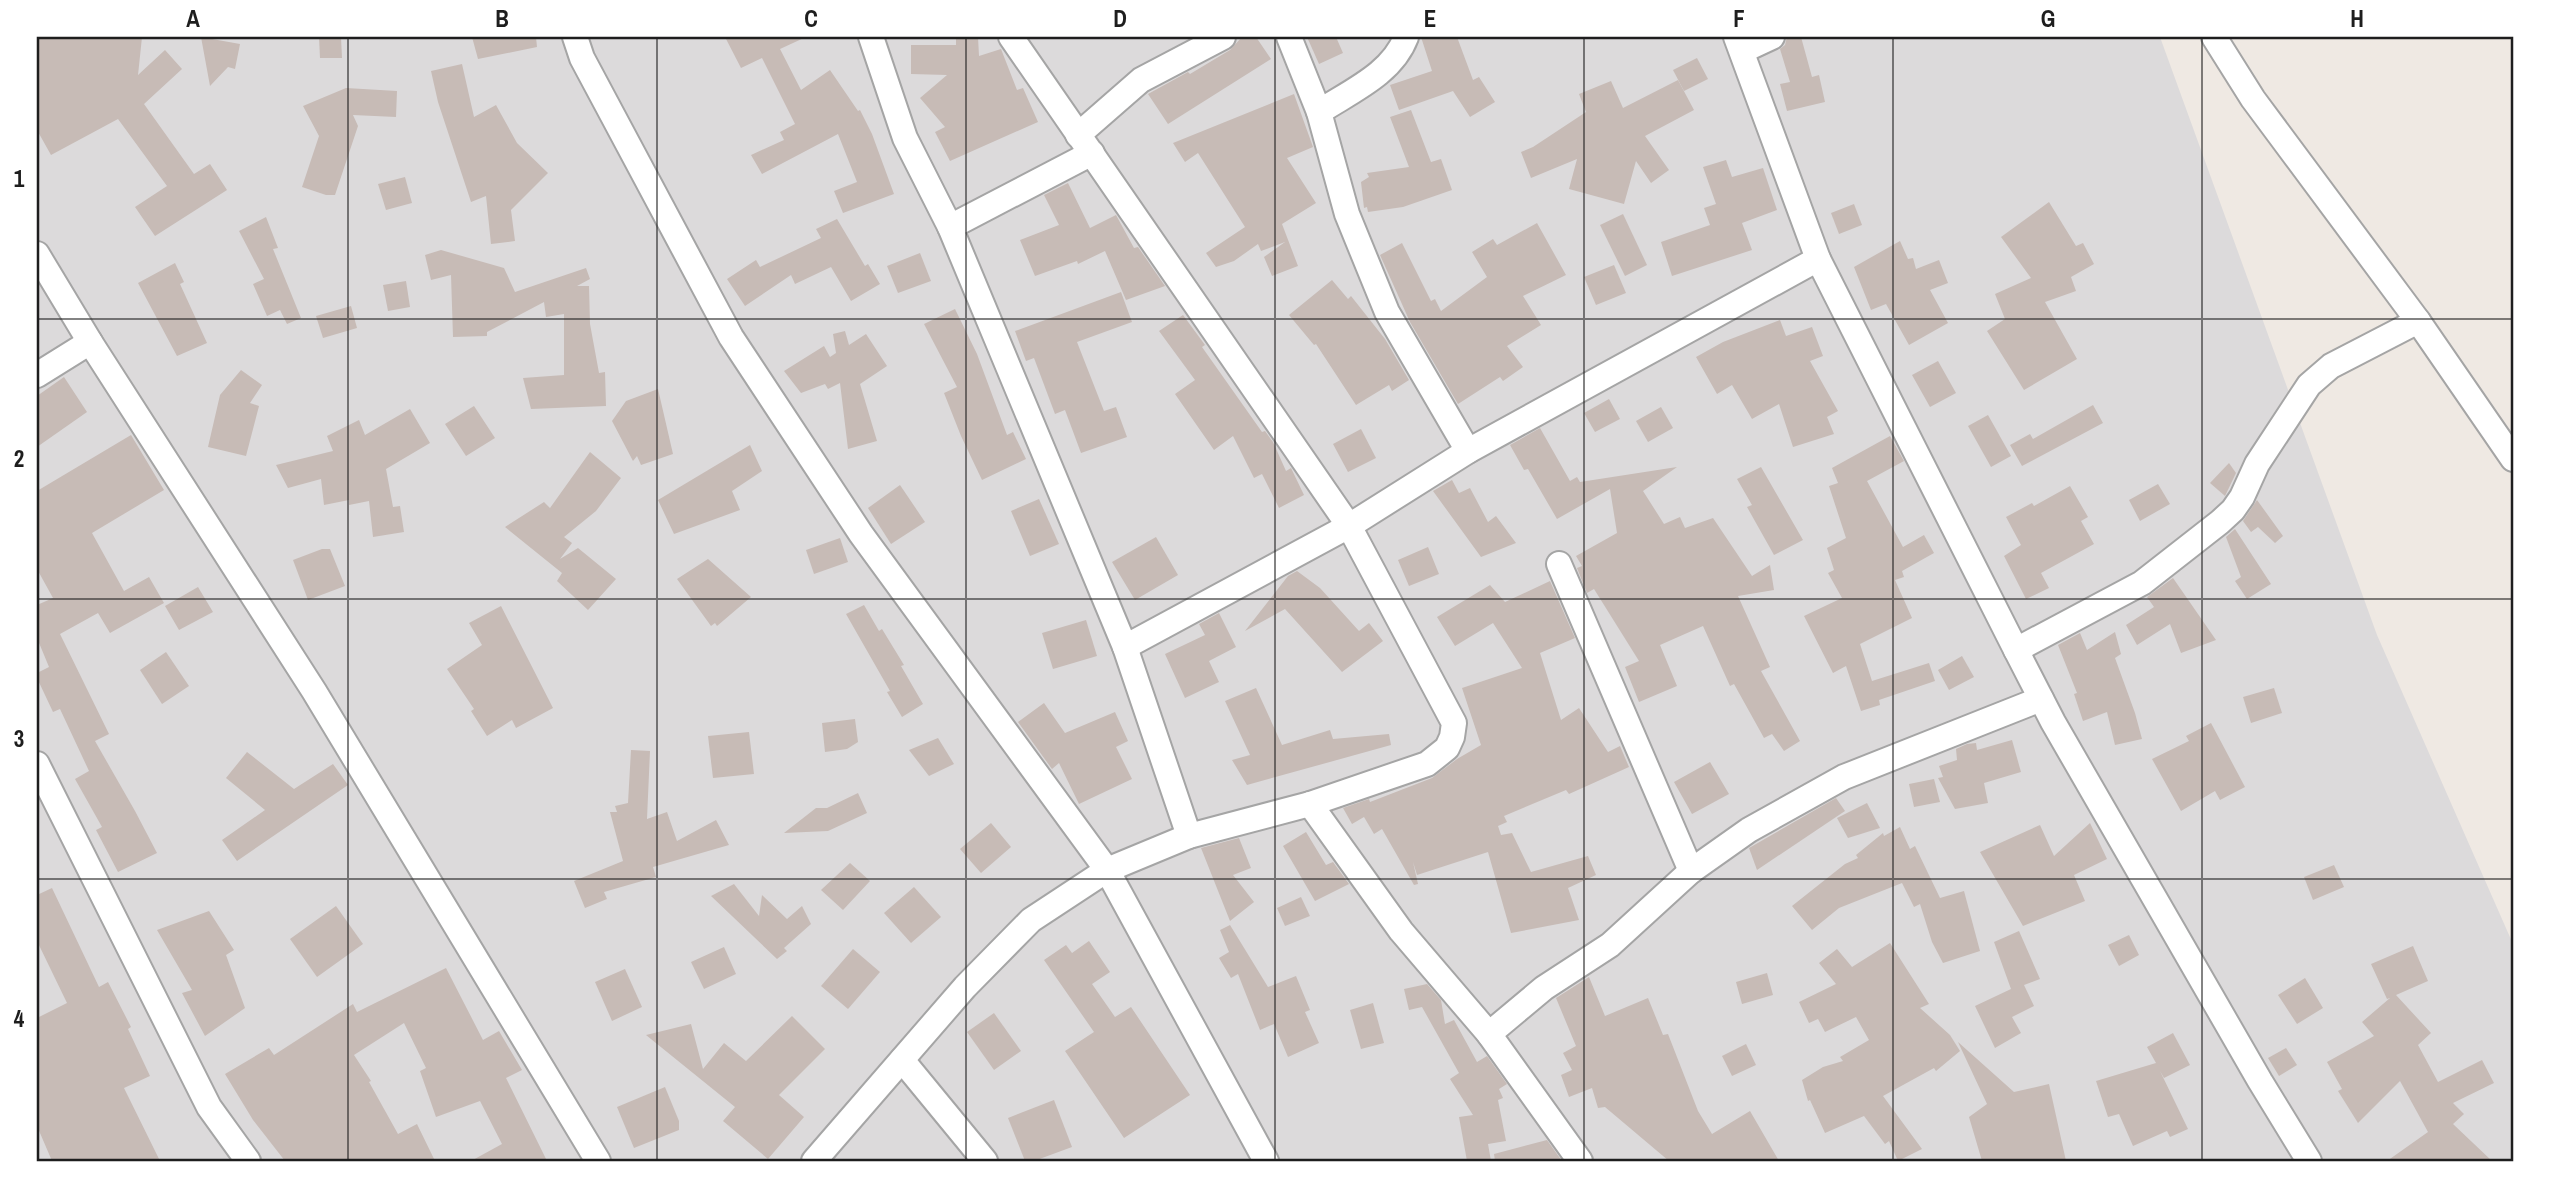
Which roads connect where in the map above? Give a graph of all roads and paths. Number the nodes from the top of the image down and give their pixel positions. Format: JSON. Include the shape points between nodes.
{"nodes":[{"id":1,"x":575,"y":37,"type":"edge"},
{"id":2,"x":871,"y":37,"type":"edge"},
{"id":3,"x":1010,"y":37,"type":"edge"},
{"id":4,"x":1223,"y":37,"type":"edge"},
{"id":5,"x":1289,"y":37,"type":"edge"},
{"id":6,"x":1406,"y":37,"type":"edge"},
{"id":7,"x":1772,"y":37,"type":"edge"},
{"id":8,"x":2214,"y":37,"type":"edge"},
{"id":9,"x":1739,"y":44,"type":"edge"},
{"id":10,"x":1320,"y":112,"type":"junction"},
{"id":11,"x":1085,"y":144,"type":"junction"},
{"id":12,"x":950,"y":227,"type":"junction"},
{"id":13,"x":37,"y":254,"type":"edge"},
{"id":14,"x":1818,"y":259,"type":"junction"},
{"id":15,"x":2418,"y":321,"type":"junction"},
{"id":16,"x":90,"y":342,"type":"junction"},
{"id":17,"x":37,"y":375,"type":"edge"},
{"id":18,"x":1468,"y":450,"type":"junction"},
{"id":19,"x":2513,"y":459,"type":"edge"},
{"id":20,"x":1349,"y":526,"type":"junction"},
{"id":21,"x":1559,"y":564,"type":"dead end"},
{"id":22,"x":1125,"y":647,"type":"junction"},
{"id":23,"x":2016,"y":650,"type":"junction"},
{"id":24,"x":2041,"y":698,"type":"junction"},
{"id":25,"x":37,"y":764,"type":"edge"},
{"id":26,"x":1310,"y":804,"type":"junction"},
{"id":27,"x":1189,"y":836,"type":"junction"},
{"id":28,"x":1107,"y":870,"type":"junction"},
{"id":29,"x":1691,"y":872,"type":"junction"},
{"id":30,"x":1489,"y":1034,"type":"junction"},
{"id":31,"x":902,"y":1060,"type":"junction"},
{"id":32,"x":248,"y":1161,"type":"edge"},
{"id":33,"x":598,"y":1161,"type":"edge"},
{"id":34,"x":814,"y":1161,"type":"edge"},
{"id":35,"x":985,"y":1161,"type":"edge"},
{"id":36,"x":1266,"y":1161,"type":"edge"},
{"id":37,"x":1580,"y":1161,"type":"edge"},
{"id":38,"x":2309,"y":1161,"type":"edge"}],
"edges":[{"from":1,"to":28,"type":"street","via":[[731,337],[861,534]]},
{"from":2,"to":12,"type":"street","via":[[905,138]]},
{"from":3,"to":11,"type":"street"},
{"from":4,"to":11,"type":"street","via":[[1141,80]]},
{"from":5,"to":10,"type":"street"},
{"from":6,"to":10,"type":"street","via":[[1382,72]]},
{"from":7,"to":9,"type":"street"},
{"from":8,"to":15,"type":"street","via":[[2253,99]]},
{"from":9,"to":14,"type":"street"},
{"from":10,"to":18,"type":"street","via":[[1347,214],[1387,312]]},
{"from":11,"to":12,"type":"street"},
{"from":11,"to":20,"type":"street"},
{"from":12,"to":22,"type":"street"},
{"from":13,"to":16,"type":"street"},
{"from":14,"to":18,"type":"street"},
{"from":14,"to":23,"type":"street"},
{"from":15,"to":19,"type":"street"},
{"from":15,"to":23,"type":"street","via":[[2331,366],[2309,385],[2257,464],[2242,497],[2220,522],[2142,583]]},
{"from":16,"to":17,"type":"street"},
{"from":16,"to":33,"type":"street","via":[[321,702]]},
{"from":18,"to":20,"type":"street"},
{"from":20,"to":22,"type":"street"},
{"from":20,"to":26,"type":"street","via":[[1454,723],[1447,748],[1427,764]]},
{"from":21,"to":29,"type":"street"},
{"from":22,"to":27,"type":"street"},
{"from":23,"to":24,"type":"street"},
{"from":24,"to":29,"type":"street","via":[[1844,777],[1740,835]]},
{"from":24,"to":38,"type":"street"},
{"from":25,"to":32,"type":"street","via":[[209,1107]]},
{"from":26,"to":27,"type":"street"},
{"from":26,"to":30,"type":"street","via":[[1401,931]]},
{"from":27,"to":28,"type":"street"},
{"from":28,"to":31,"type":"street","via":[[1031,920]]},
{"from":28,"to":36,"type":"street"},
{"from":29,"to":30,"type":"street","via":[[1610,945],[1544,988]]},
{"from":30,"to":37,"type":"street"},
{"from":31,"to":34,"type":"street"},
{"from":31,"to":35,"type":"street"}]}
